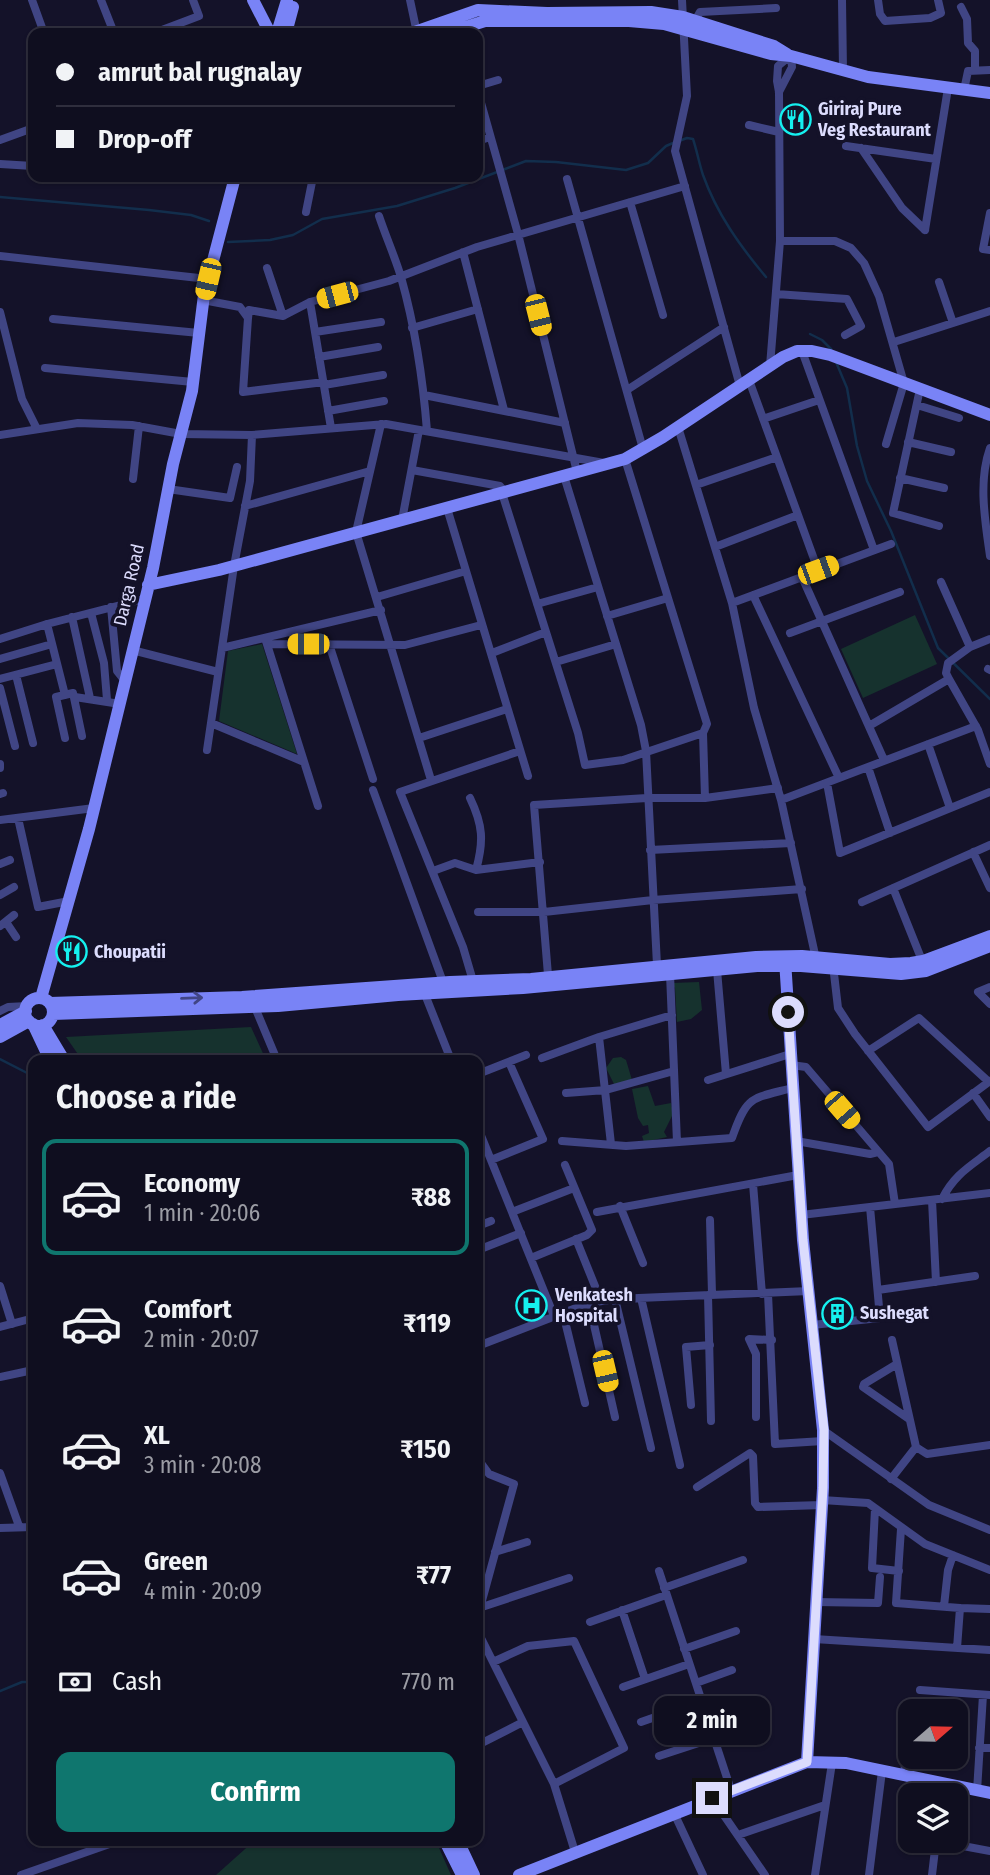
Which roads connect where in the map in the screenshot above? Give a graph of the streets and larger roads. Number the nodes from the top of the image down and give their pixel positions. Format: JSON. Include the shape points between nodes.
{"nodes":[{"id":1,"x":32,"y":0,"type":"edge"},
{"id":2,"x":101,"y":0,"type":"edge"},
{"id":3,"x":193,"y":0,"type":"edge"},
{"id":4,"x":253,"y":0,"type":"edge"},
{"id":5,"x":262,"y":0,"type":"edge"},
{"id":6,"x":286,"y":0,"type":"edge"},
{"id":7,"x":294,"y":0,"type":"edge"},
{"id":8,"x":410,"y":0,"type":"edge"},
{"id":9,"x":682,"y":0,"type":"edge"},
{"id":10,"x":842,"y":0,"type":"edge"},
{"id":11,"x":877,"y":0,"type":"edge"},
{"id":12,"x":938,"y":0,"type":"edge"},
{"id":13,"x":614,"y":6,"type":"edge"},
{"id":14,"x":961,"y":7,"type":"dead end"},
{"id":15,"x":776,"y":8,"type":"dead end"},
{"id":16,"x":513,"y":11,"type":"edge"},
{"id":17,"x":688,"y":22,"type":"junction"},
{"id":18,"x":42,"y":28,"type":"edge"},
{"id":19,"x":112,"y":28,"type":"edge"},
{"id":20,"x":168,"y":28,"type":"edge"},
{"id":21,"x":274,"y":28,"type":"edge"},
{"id":22,"x":276,"y":28,"type":"edge"},
{"id":23,"x":279,"y":28,"type":"edge"},
{"id":24,"x":280,"y":28,"type":"edge"},
{"id":25,"x":414,"y":28,"type":"edge"},
{"id":26,"x":429,"y":28,"type":"edge"},
{"id":27,"x":464,"y":28,"type":"edge"},
{"id":28,"x":791,"y":55,"type":"junction"},
{"id":29,"x":843,"y":70,"type":"junction"},
{"id":30,"x":975,"y":70,"type":"junction"},
{"id":31,"x":990,"y":70,"type":"edge"},
{"id":32,"x":498,"y":80,"type":"dead end"},
{"id":33,"x":483,"y":84,"type":"edge"},
{"id":34,"x":948,"y":88,"type":"junction"},
{"id":35,"x":964,"y":90,"type":"junction"},
{"id":36,"x":990,"y":93,"type":"edge"},
{"id":37,"x":483,"y":111,"type":"edge"},
{"id":38,"x":749,"y":125,"type":"dead end"},
{"id":39,"x":28,"y":130,"type":"edge"},
{"id":40,"x":779,"y":132,"type":"junction"},
{"id":41,"x":490,"y":137,"type":"junction"},
{"id":42,"x":0,"y":139,"type":"edge"},
{"id":43,"x":483,"y":139,"type":"edge"},
{"id":44,"x":846,"y":146,"type":"dead end"},
{"id":45,"x":861,"y":148,"type":"junction"},
{"id":46,"x":936,"y":159,"type":"junction"},
{"id":47,"x":0,"y":164,"type":"edge"},
{"id":48,"x":28,"y":166,"type":"edge"},
{"id":49,"x":567,"y":180,"type":"dead end"},
{"id":50,"x":234,"y":182,"type":"edge"},
{"id":51,"x":312,"y":182,"type":"edge"},
{"id":52,"x":685,"y":186,"type":"junction"},
{"id":53,"x":629,"y":202,"type":"junction"},
{"id":54,"x":306,"y":212,"type":"dead end"},
{"id":55,"x":990,"y":213,"type":"edge"},
{"id":56,"x":379,"y":216,"type":"dead end"},
{"id":57,"x":577,"y":216,"type":"junction"},
{"id":58,"x":518,"y":234,"type":"junction"},
{"id":59,"x":780,"y":241,"type":"junction"},
{"id":60,"x":990,"y":250,"type":"edge"},
{"id":61,"x":463,"y":252,"type":"junction"},
{"id":62,"x":0,"y":256,"type":"edge"},
{"id":63,"x":267,"y":268,"type":"dead end"},
{"id":64,"x":401,"y":276,"type":"junction"},
{"id":65,"x":208,"y":279,"type":"junction"},
{"id":66,"x":939,"y":282,"type":"dead end"},
{"id":67,"x":776,"y":294,"type":"junction"},
{"id":68,"x":203,"y":300,"type":"junction"},
{"id":69,"x":310,"y":302,"type":"junction"},
{"id":70,"x":478,"y":309,"type":"junction"},
{"id":71,"x":990,"y":311,"type":"edge"},
{"id":72,"x":0,"y":312,"type":"edge"},
{"id":73,"x":663,"y":315,"type":"dead end"},
{"id":74,"x":283,"y":316,"type":"junction"},
{"id":75,"x":248,"y":318,"type":"junction"},
{"id":76,"x":54,"y":319,"type":"dead end"},
{"id":77,"x":381,"y":322,"type":"dead end"},
{"id":78,"x":953,"y":323,"type":"junction"},
{"id":79,"x":724,"y":327,"type":"junction"},
{"id":80,"x":412,"y":328,"type":"junction"},
{"id":81,"x":199,"y":332,"type":"junction"},
{"id":82,"x":315,"y":332,"type":"junction"},
{"id":83,"x":845,"y":335,"type":"dead end"},
{"id":84,"x":894,"y":342,"type":"junction"},
{"id":85,"x":378,"y":347,"type":"dead end"},
{"id":86,"x":802,"y":351,"type":"junction"},
{"id":87,"x":319,"y":357,"type":"junction"},
{"id":88,"x":770,"y":366,"type":"junction"},
{"id":89,"x":45,"y":369,"type":"dead end"},
{"id":90,"x":383,"y":375,"type":"dead end"},
{"id":91,"x":193,"y":382,"type":"junction"},
{"id":92,"x":324,"y":383,"type":"junction"},
{"id":93,"x":744,"y":383,"type":"junction"},
{"id":94,"x":904,"y":383,"type":"junction"},
{"id":95,"x":920,"y":389,"type":"junction"},
{"id":96,"x":626,"y":390,"type":"junction"},
{"id":97,"x":424,"y":395,"type":"junction"},
{"id":98,"x":819,"y":400,"type":"junction"},
{"id":99,"x":384,"y":401,"type":"dead end"},
{"id":100,"x":917,"y":405,"type":"junction"},
{"id":101,"x":328,"y":411,"type":"junction"},
{"id":102,"x":504,"y":411,"type":"junction"},
{"id":103,"x":990,"y":415,"type":"edge"},
{"id":104,"x":959,"y":418,"type":"dead end"},
{"id":105,"x":763,"y":419,"type":"junction"},
{"id":106,"x":565,"y":423,"type":"junction"},
{"id":107,"x":381,"y":424,"type":"junction"},
{"id":108,"x":139,"y":426,"type":"junction"},
{"id":109,"x":678,"y":427,"type":"junction"},
{"id":110,"x":331,"y":428,"type":"junction"},
{"id":111,"x":37,"y":429,"type":"junction"},
{"id":112,"x":423,"y":430,"type":"junction"},
{"id":113,"x":181,"y":434,"type":"junction"},
{"id":114,"x":0,"y":435,"type":"edge"},
{"id":115,"x":253,"y":435,"type":"junction"},
{"id":116,"x":908,"y":442,"type":"junction"},
{"id":117,"x":886,"y":444,"type":"dead end"},
{"id":118,"x":990,"y":448,"type":"edge"},
{"id":119,"x":643,"y":449,"type":"junction"},
{"id":120,"x":951,"y":452,"type":"dead end"},
{"id":121,"x":574,"y":457,"type":"junction"},
{"id":122,"x":777,"y":457,"type":"junction"},
{"id":123,"x":625,"y":459,"type":"junction"},
{"id":124,"x":608,"y":464,"type":"junction"},
{"id":125,"x":237,"y":467,"type":"dead end"},
{"id":126,"x":412,"y":470,"type":"junction"},
{"id":127,"x":370,"y":471,"type":"junction"},
{"id":128,"x":571,"y":474,"type":"junction"},
{"id":129,"x":901,"y":478,"type":"junction"},
{"id":130,"x":133,"y":479,"type":"dead end"},
{"id":131,"x":696,"y":485,"type":"junction"},
{"id":132,"x":944,"y":488,"type":"dead end"},
{"id":133,"x":168,"y":489,"type":"junction"},
{"id":134,"x":504,"y":492,"type":"junction"},
{"id":135,"x":245,"y":506,"type":"junction"},
{"id":136,"x":447,"y":508,"type":"junction"},
{"id":137,"x":798,"y":515,"type":"junction"},
{"id":138,"x":401,"y":520,"type":"junction"},
{"id":139,"x":939,"y":526,"type":"dead end"},
{"id":140,"x":356,"y":532,"type":"junction"},
{"id":141,"x":891,"y":544,"type":"dead end"},
{"id":142,"x":715,"y":547,"type":"junction"},
{"id":143,"x":874,"y":550,"type":"junction"},
{"id":144,"x":990,"y":555,"type":"edge"},
{"id":145,"x":234,"y":566,"type":"junction"},
{"id":146,"x":818,"y":570,"type":"junction"},
{"id":147,"x":466,"y":571,"type":"junction"},
{"id":148,"x":802,"y":577,"type":"junction"},
{"id":149,"x":940,"y":582,"type":"dead end"},
{"id":150,"x":148,"y":585,"type":"junction"},
{"id":151,"x":598,"y":587,"type":"junction"},
{"id":152,"x":900,"y":592,"type":"dead end"},
{"id":153,"x":753,"y":595,"type":"junction"},
{"id":154,"x":377,"y":597,"type":"junction"},
{"id":155,"x":668,"y":598,"type":"junction"},
{"id":156,"x":144,"y":599,"type":"junction"},
{"id":157,"x":732,"y":603,"type":"junction"},
{"id":158,"x":537,"y":604,"type":"junction"},
{"id":159,"x":111,"y":607,"type":"junction"},
{"id":160,"x":381,"y":610,"type":"junction"},
{"id":161,"x":91,"y":613,"type":"junction"},
{"id":162,"x":607,"y":616,"type":"junction"},
{"id":163,"x":72,"y":617,"type":"junction"},
{"id":164,"x":821,"y":621,"type":"junction"},
{"id":165,"x":47,"y":624,"type":"junction"},
{"id":166,"x":481,"y":625,"type":"junction"},
{"id":167,"x":546,"y":632,"type":"junction"},
{"id":168,"x":790,"y":632,"type":"dead end"},
{"id":169,"x":0,"y":639,"type":"edge"},
{"id":170,"x":990,"y":639,"type":"edge"},
{"id":171,"x":266,"y":641,"type":"junction"},
{"id":172,"x":391,"y":643,"type":"junction"},
{"id":173,"x":52,"y":644,"type":"junction"},
{"id":174,"x":329,"y":644,"type":"junction"},
{"id":175,"x":616,"y":644,"type":"junction"},
{"id":176,"x":970,"y":647,"type":"junction"},
{"id":177,"x":222,"y":648,"type":"junction"},
{"id":178,"x":132,"y":650,"type":"junction"},
{"id":179,"x":492,"y":653,"type":"junction"},
{"id":180,"x":0,"y":659,"type":"edge"},
{"id":181,"x":556,"y":663,"type":"junction"},
{"id":182,"x":57,"y":664,"type":"junction"},
{"id":183,"x":218,"y":672,"type":"junction"},
{"id":184,"x":16,"y":674,"type":"junction"},
{"id":185,"x":0,"y":679,"type":"edge"},
{"id":186,"x":950,"y":680,"type":"junction"},
{"id":187,"x":125,"y":681,"type":"junction"},
{"id":188,"x":0,"y":688,"type":"edge"},
{"id":189,"x":65,"y":695,"type":"junction"},
{"id":190,"x":75,"y":697,"type":"junction"},
{"id":191,"x":90,"y":698,"type":"junction"},
{"id":192,"x":113,"y":702,"type":"junction"},
{"id":193,"x":507,"y":709,"type":"junction"},
{"id":194,"x":211,"y":723,"type":"junction"},
{"id":195,"x":869,"y":726,"type":"junction"},
{"id":196,"x":976,"y":726,"type":"junction"},
{"id":197,"x":703,"y":733,"type":"junction"},
{"id":198,"x":82,"y":736,"type":"dead end"},
{"id":199,"x":65,"y":738,"type":"dead end"},
{"id":200,"x":419,"y":738,"type":"junction"},
{"id":201,"x":33,"y":743,"type":"dead end"},
{"id":202,"x":928,"y":744,"type":"junction"},
{"id":203,"x":15,"y":746,"type":"dead end"},
{"id":204,"x":207,"y":750,"type":"dead end"},
{"id":205,"x":520,"y":751,"type":"junction"},
{"id":206,"x":646,"y":751,"type":"junction"},
{"id":207,"x":884,"y":760,"type":"junction"},
{"id":208,"x":304,"y":762,"type":"junction"},
{"id":209,"x":990,"y":764,"type":"edge"},
{"id":210,"x":868,"y":767,"type":"junction"},
{"id":211,"x":528,"y":776,"type":"dead end"},
{"id":212,"x":839,"y":778,"type":"junction"},
{"id":213,"x":373,"y":779,"type":"dead end"},
{"id":214,"x":431,"y":780,"type":"junction"},
{"id":215,"x":827,"y":783,"type":"junction"},
{"id":216,"x":778,"y":788,"type":"junction"},
{"id":217,"x":373,"y":790,"type":"dead end"},
{"id":218,"x":990,"y":792,"type":"edge"},
{"id":219,"x":470,"y":798,"type":"dead end"},
{"id":220,"x":647,"y":798,"type":"junction"},
{"id":221,"x":705,"y":798,"type":"junction"},
{"id":222,"x":781,"y":800,"type":"junction"},
{"id":223,"x":318,"y":806,"type":"dead end"},
{"id":224,"x":94,"y":808,"type":"junction"},
{"id":225,"x":950,"y":808,"type":"junction"},
{"id":226,"x":18,"y":818,"type":"junction"},
{"id":227,"x":0,"y":820,"type":"edge"},
{"id":228,"x":890,"y":832,"type":"junction"},
{"id":229,"x":791,"y":843,"type":"junction"},
{"id":230,"x":990,"y":845,"type":"edge"},
{"id":231,"x":650,"y":850,"type":"junction"},
{"id":232,"x":973,"y":852,"type":"junction"},
{"id":233,"x":10,"y":860,"type":"dead end"},
{"id":234,"x":540,"y":862,"type":"junction"},
{"id":235,"x":0,"y":864,"type":"edge"},
{"id":236,"x":476,"y":870,"type":"junction"},
{"id":237,"x":433,"y":871,"type":"junction"},
{"id":238,"x":14,"y":887,"type":"dead end"},
{"id":239,"x":893,"y":888,"type":"junction"},
{"id":240,"x":990,"y":888,"type":"edge"},
{"id":241,"x":802,"y":889,"type":"junction"},
{"id":242,"x":0,"y":895,"type":"edge"},
{"id":243,"x":653,"y":900,"type":"junction"},
{"id":244,"x":69,"y":901,"type":"junction"},
{"id":245,"x":862,"y":902,"type":"dead end"},
{"id":246,"x":478,"y":912,"type":"dead end"},
{"id":247,"x":544,"y":912,"type":"junction"},
{"id":248,"x":14,"y":915,"type":"dead end"},
{"id":249,"x":3,"y":924,"type":"edge"},
{"id":250,"x":990,"y":936,"type":"edge"},
{"id":251,"x":16,"y":937,"type":"dead end"},
{"id":252,"x":990,"y":946,"type":"edge"},
{"id":253,"x":785,"y":961,"type":"junction"},
{"id":254,"x":817,"y":962,"type":"junction"},
{"id":255,"x":833,"y":964,"type":"junction"},
{"id":256,"x":657,"y":965,"type":"junction"},
{"id":257,"x":924,"y":966,"type":"junction"},
{"id":258,"x":717,"y":970,"type":"junction"},
{"id":259,"x":670,"y":974,"type":"junction"},
{"id":260,"x":548,"y":975,"type":"junction"},
{"id":261,"x":473,"y":981,"type":"junction"},
{"id":262,"x":443,"y":982,"type":"junction"},
{"id":263,"x":990,"y":987,"type":"edge"},
{"id":264,"x":423,"y":989,"type":"junction"},
{"id":265,"x":254,"y":1002,"type":"junction"},
{"id":266,"x":990,"y":1003,"type":"edge"},
{"id":267,"x":48,"y":1005,"type":"junction"},
{"id":268,"x":672,"y":1015,"type":"junction"},
{"id":269,"x":4,"y":1018,"type":"edge"},
{"id":270,"x":31,"y":1018,"type":"junction"},
{"id":271,"x":0,"y":1037,"type":"edge"},
{"id":272,"x":599,"y":1037,"type":"junction"},
{"id":273,"x":868,"y":1051,"type":"junction"},
{"id":274,"x":48,"y":1055,"type":"edge"},
{"id":275,"x":60,"y":1055,"type":"edge"},
{"id":276,"x":275,"y":1055,"type":"edge"},
{"id":277,"x":449,"y":1055,"type":"edge"},
{"id":278,"x":526,"y":1055,"type":"dead end"},
{"id":279,"x":542,"y":1058,"type":"dead end"},
{"id":280,"x":791,"y":1059,"type":"junction"},
{"id":281,"x":509,"y":1062,"type":"junction"},
{"id":282,"x":674,"y":1071,"type":"junction"},
{"id":283,"x":483,"y":1072,"type":"edge"},
{"id":284,"x":726,"y":1074,"type":"junction"},
{"id":285,"x":708,"y":1080,"type":"dead end"},
{"id":286,"x":989,"y":1082,"type":"edge"},
{"id":287,"x":792,"y":1088,"type":"junction"},
{"id":288,"x":606,"y":1090,"type":"junction"},
{"id":289,"x":566,"y":1093,"type":"dead end"},
{"id":290,"x":973,"y":1093,"type":"junction"},
{"id":291,"x":990,"y":1117,"type":"edge"},
{"id":292,"x":483,"y":1140,"type":"edge"},
{"id":293,"x":562,"y":1141,"type":"dead end"},
{"id":294,"x":796,"y":1141,"type":"junction"},
{"id":295,"x":677,"y":1142,"type":"junction"},
{"id":296,"x":611,"y":1144,"type":"junction"},
{"id":297,"x":990,"y":1151,"type":"edge"},
{"id":298,"x":878,"y":1152,"type":"junction"},
{"id":299,"x":491,"y":1160,"type":"junction"},
{"id":300,"x":565,"y":1165,"type":"dead end"},
{"id":301,"x":798,"y":1175,"type":"junction"},
{"id":302,"x":753,"y":1184,"type":"junction"},
{"id":303,"x":574,"y":1188,"type":"junction"},
{"id":304,"x":990,"y":1193,"type":"edge"},
{"id":305,"x":942,"y":1199,"type":"junction"},
{"id":306,"x":932,"y":1200,"type":"junction"},
{"id":307,"x":895,"y":1204,"type":"junction"},
{"id":308,"x":620,"y":1206,"type":"junction"},
{"id":309,"x":870,"y":1207,"type":"junction"},
{"id":310,"x":512,"y":1212,"type":"junction"},
{"id":311,"x":597,"y":1212,"type":"dead end"},
{"id":312,"x":801,"y":1215,"type":"junction"},
{"id":313,"x":710,"y":1220,"type":"dead end"},
{"id":314,"x":491,"y":1221,"type":"dead end"},
{"id":315,"x":483,"y":1224,"type":"edge"},
{"id":316,"x":521,"y":1233,"type":"junction"},
{"id":317,"x":576,"y":1239,"type":"junction"},
{"id":318,"x":483,"y":1248,"type":"edge"},
{"id":319,"x":531,"y":1258,"type":"junction"},
{"id":320,"x":643,"y":1263,"type":"dead end"},
{"id":321,"x":975,"y":1276,"type":"dead end"},
{"id":322,"x":936,"y":1282,"type":"junction"},
{"id":323,"x":0,"y":1286,"type":"edge"},
{"id":324,"x":878,"y":1290,"type":"junction"},
{"id":325,"x":809,"y":1291,"type":"junction"},
{"id":326,"x":765,"y":1294,"type":"junction"},
{"id":327,"x":710,"y":1295,"type":"junction"},
{"id":328,"x":640,"y":1298,"type":"junction"},
{"id":329,"x":615,"y":1299,"type":"junction"},
{"id":330,"x":601,"y":1301,"type":"junction"},
{"id":331,"x":589,"y":1303,"type":"junction"},
{"id":332,"x":563,"y":1313,"type":"junction"},
{"id":333,"x":554,"y":1316,"type":"junction"},
{"id":334,"x":28,"y":1320,"type":"edge"},
{"id":335,"x":12,"y":1324,"type":"junction"},
{"id":336,"x":812,"y":1325,"type":"junction"},
{"id":337,"x":0,"y":1327,"type":"edge"},
{"id":338,"x":772,"y":1340,"type":"junction"},
{"id":339,"x":891,"y":1340,"type":"dead end"},
{"id":340,"x":483,"y":1344,"type":"edge"},
{"id":341,"x":710,"y":1345,"type":"junction"},
{"id":342,"x":897,"y":1364,"type":"junction"},
{"id":343,"x":28,"y":1371,"type":"edge"},
{"id":344,"x":0,"y":1377,"type":"edge"},
{"id":345,"x":585,"y":1403,"type":"dead end"},
{"id":346,"x":691,"y":1405,"type":"dead end"},
{"id":347,"x":615,"y":1417,"type":"dead end"},
{"id":348,"x":756,"y":1417,"type":"dead end"},
{"id":349,"x":909,"y":1419,"type":"junction"},
{"id":350,"x":710,"y":1421,"type":"dead end"},
{"id":351,"x":823,"y":1435,"type":"junction"},
{"id":352,"x":990,"y":1445,"type":"edge"},
{"id":353,"x":916,"y":1447,"type":"junction"},
{"id":354,"x":651,"y":1448,"type":"dead end"},
{"id":355,"x":680,"y":1465,"type":"dead end"},
{"id":356,"x":483,"y":1468,"type":"edge"},
{"id":357,"x":0,"y":1473,"type":"edge"},
{"id":358,"x":891,"y":1479,"type":"junction"},
{"id":359,"x":697,"y":1488,"type":"dead end"},
{"id":360,"x":822,"y":1502,"type":"junction"},
{"id":361,"x":875,"y":1509,"type":"junction"},
{"id":362,"x":19,"y":1526,"type":"junction"},
{"id":363,"x":28,"y":1527,"type":"edge"},
{"id":364,"x":0,"y":1528,"type":"edge"},
{"id":365,"x":901,"y":1529,"type":"junction"},
{"id":366,"x":990,"y":1530,"type":"edge"},
{"id":367,"x":527,"y":1542,"type":"dead end"},
{"id":368,"x":495,"y":1552,"type":"junction"},
{"id":369,"x":953,"y":1555,"type":"junction"},
{"id":370,"x":743,"y":1560,"type":"dead end"},
{"id":371,"x":990,"y":1570,"type":"edge"},
{"id":372,"x":659,"y":1571,"type":"dead end"},
{"id":373,"x":899,"y":1571,"type":"junction"},
{"id":374,"x":880,"y":1577,"type":"dead end"},
{"id":375,"x":569,"y":1578,"type":"dead end"},
{"id":376,"x":665,"y":1591,"type":"junction"},
{"id":377,"x":483,"y":1594,"type":"edge"},
{"id":378,"x":816,"y":1602,"type":"junction"},
{"id":379,"x":944,"y":1606,"type":"junction"},
{"id":380,"x":483,"y":1607,"type":"edge"},
{"id":381,"x":960,"y":1608,"type":"junction"},
{"id":382,"x":990,"y":1609,"type":"edge"},
{"id":383,"x":622,"y":1610,"type":"junction"},
{"id":384,"x":590,"y":1622,"type":"dead end"},
{"id":385,"x":736,"y":1631,"type":"dead end"},
{"id":386,"x":814,"y":1639,"type":"junction"},
{"id":387,"x":483,"y":1642,"type":"edge"},
{"id":388,"x":957,"y":1648,"type":"junction"},
{"id":389,"x":684,"y":1649,"type":"junction"},
{"id":390,"x":990,"y":1650,"type":"edge"},
{"id":391,"x":488,"y":1653,"type":"junction"},
{"id":392,"x":483,"y":1656,"type":"edge"},
{"id":393,"x":493,"y":1662,"type":"junction"},
{"id":394,"x":689,"y":1664,"type":"junction"},
{"id":395,"x":732,"y":1670,"type":"dead end"},
{"id":396,"x":645,"y":1679,"type":"junction"},
{"id":397,"x":696,"y":1683,"type":"junction"},
{"id":398,"x":622,"y":1687,"type":"dead end"},
{"id":399,"x":920,"y":1690,"type":"dead end"},
{"id":400,"x":986,"y":1695,"type":"edge"},
{"id":401,"x":701,"y":1701,"type":"junction"},
{"id":402,"x":744,"y":1705,"type":"dead end"},
{"id":403,"x":707,"y":1716,"type":"junction"},
{"id":404,"x":523,"y":1722,"type":"junction"},
{"id":405,"x":641,"y":1722,"type":"dead end"},
{"id":406,"x":714,"y":1738,"type":"junction"},
{"id":407,"x":483,"y":1742,"type":"edge"},
{"id":408,"x":979,"y":1748,"type":"junction"},
{"id":409,"x":990,"y":1748,"type":"edge"},
{"id":410,"x":659,"y":1756,"type":"dead end"},
{"id":411,"x":807,"y":1762,"type":"junction"},
{"id":412,"x":832,"y":1763,"type":"junction"},
{"id":413,"x":905,"y":1769,"type":"edge"},
{"id":414,"x":882,"y":1770,"type":"junction"},
{"id":415,"x":904,"y":1775,"type":"junction"},
{"id":416,"x":926,"y":1783,"type":"edge"},
{"id":417,"x":554,"y":1784,"type":"junction"},
{"id":418,"x":731,"y":1790,"type":"junction"},
{"id":419,"x":983,"y":1792,"type":"edge"},
{"id":420,"x":712,"y":1798,"type":"junction"},
{"id":421,"x":825,"y":1805,"type":"junction"},
{"id":422,"x":674,"y":1813,"type":"junction"},
{"id":423,"x":738,"y":1835,"type":"junction"},
{"id":424,"x":104,"y":1846,"type":"edge"},
{"id":425,"x":448,"y":1846,"type":"edge"},
{"id":426,"x":460,"y":1846,"type":"edge"},
{"id":427,"x":968,"y":1847,"type":"edge"},
{"id":428,"x":990,"y":1851,"type":"edge"},
{"id":429,"x":575,"y":1852,"type":"junction"},
{"id":430,"x":935,"y":1853,"type":"edge"},
{"id":431,"x":699,"y":1874,"type":"edge"},
{"id":432,"x":21,"y":1875,"type":"edge"},
{"id":433,"x":462,"y":1875,"type":"edge"},
{"id":434,"x":474,"y":1875,"type":"edge"},
{"id":435,"x":519,"y":1875,"type":"edge"},
{"id":436,"x":765,"y":1875,"type":"edge"},
{"id":437,"x":815,"y":1875,"type":"edge"},
{"id":438,"x":869,"y":1875,"type":"edge"},
{"id":439,"x":932,"y":1875,"type":"edge"}],
"edges":[{"from":1,"to":18,"type":"street"},
{"from":2,"to":19,"type":"street"},
{"from":3,"to":20,"type":"street","via":[[199,16]]},
{"from":4,"to":21,"type":"street"},
{"from":5,"to":22,"type":"street"},
{"from":6,"to":23,"type":"street"},
{"from":7,"to":24,"type":"street"},
{"from":8,"to":25,"type":"street"},
{"from":9,"to":17,"type":"street"},
{"from":10,"to":29,"type":"street"},
{"from":11,"to":12,"type":"street","via":[[885,21],[930,18],[941,12]]},
{"from":13,"to":16,"type":"street"},
{"from":13,"to":17,"type":"street"},
{"from":14,"to":30,"type":"street","via":[[967,19],[967,40],[975,51]]},
{"from":15,"to":17,"type":"street","via":[[700,12]]},
{"from":16,"to":17,"type":"street","via":[[664,24]]},
{"from":16,"to":26,"type":"street","via":[[478,10]]},
{"from":16,"to":27,"type":"street"},
{"from":17,"to":28,"type":"street","via":[[771,54]]},
{"from":17,"to":52,"type":"street","via":[[687,96],[675,151]]},
{"from":28,"to":29,"type":"street"},
{"from":28,"to":40,"type":"street","via":[[792,66],[779,92]]},
{"from":29,"to":34,"type":"street"},
{"from":30,"to":31,"type":"street"},
{"from":30,"to":35,"type":"street","via":[[968,71]]},
{"from":32,"to":33,"type":"street"},
{"from":34,"to":35,"type":"street"},
{"from":34,"to":46,"type":"street"},
{"from":35,"to":36,"type":"street"},
{"from":37,"to":41,"type":"street"},
{"from":38,"to":40,"type":"street"},
{"from":39,"to":42,"type":"street"},
{"from":40,"to":59,"type":"street"},
{"from":41,"to":43,"type":"street"},
{"from":41,"to":58,"type":"street"},
{"from":44,"to":45,"type":"street"},
{"from":45,"to":46,"type":"street"},
{"from":45,"to":46,"type":"street","via":[[902,208],[925,230]]},
{"from":47,"to":48,"type":"street"},
{"from":49,"to":57,"type":"street"},
{"from":50,"to":65,"type":"street","name":"Darga Road"},
{"from":51,"to":54,"type":"street"},
{"from":52,"to":53,"type":"street"},
{"from":52,"to":79,"type":"street"},
{"from":53,"to":57,"type":"street"},
{"from":53,"to":73,"type":"street"},
{"from":55,"to":60,"type":"street","via":[[983,249]]},
{"from":56,"to":64,"type":"street"},
{"from":57,"to":58,"type":"street"},
{"from":57,"to":96,"type":"street"},
{"from":58,"to":61,"type":"street"},
{"from":58,"to":106,"type":"street"},
{"from":59,"to":67,"type":"street"},
{"from":59,"to":84,"type":"street","via":[[835,241],[851,248],[864,263]]},
{"from":61,"to":64,"type":"street"},
{"from":61,"to":70,"type":"street"},
{"from":62,"to":65,"type":"street"},
{"from":63,"to":74,"type":"street"},
{"from":64,"to":69,"type":"street"},
{"from":64,"to":80,"type":"street"},
{"from":65,"to":68,"type":"street","name":"Darga Road"},
{"from":66,"to":78,"type":"street"},
{"from":67,"to":83,"type":"street","via":[[847,299],[861,326]]},
{"from":67,"to":88,"type":"street"},
{"from":68,"to":75,"type":"street","via":[[240,307]]},
{"from":68,"to":81,"type":"street","name":"Darga Road"},
{"from":69,"to":74,"type":"street"},
{"from":69,"to":82,"type":"street"},
{"from":70,"to":80,"type":"street"},
{"from":70,"to":102,"type":"street"},
{"from":71,"to":78,"type":"street"},
{"from":72,"to":111,"type":"street","via":[[22,400]]},
{"from":74,"to":75,"type":"street","via":[[249,310]]},
{"from":75,"to":92,"type":"street","via":[[243,393]]},
{"from":76,"to":81,"type":"street"},
{"from":77,"to":82,"type":"street"},
{"from":78,"to":84,"type":"street"},
{"from":79,"to":93,"type":"street"},
{"from":79,"to":96,"type":"street"},
{"from":80,"to":97,"type":"street"},
{"from":81,"to":91,"type":"street","name":"Darga Road"},
{"from":82,"to":87,"type":"street"},
{"from":84,"to":94,"type":"street"},
{"from":85,"to":87,"type":"street"},
{"from":86,"to":88,"type":"street"},
{"from":86,"to":94,"type":"street","via":[[835,357]]},
{"from":86,"to":98,"type":"street"},
{"from":87,"to":92,"type":"street"},
{"from":88,"to":93,"type":"street"},
{"from":89,"to":91,"type":"street"},
{"from":90,"to":92,"type":"street"},
{"from":91,"to":113,"type":"street","name":"Darga Road"},
{"from":92,"to":101,"type":"street"},
{"from":93,"to":105,"type":"street"},
{"from":93,"to":109,"type":"street"},
{"from":94,"to":95,"type":"street"},
{"from":94,"to":117,"type":"street"},
{"from":95,"to":100,"type":"street"},
{"from":95,"to":103,"type":"street"},
{"from":96,"to":119,"type":"street"},
{"from":97,"to":102,"type":"street"},
{"from":97,"to":112,"type":"street"},
{"from":98,"to":105,"type":"street"},
{"from":98,"to":143,"type":"street"},
{"from":99,"to":101,"type":"street"},
{"from":100,"to":104,"type":"street"},
{"from":100,"to":116,"type":"street"},
{"from":101,"to":110,"type":"street"},
{"from":102,"to":106,"type":"street"},
{"from":105,"to":122,"type":"street"},
{"from":106,"to":121,"type":"street"},
{"from":107,"to":110,"type":"street"},
{"from":107,"to":112,"type":"street"},
{"from":107,"to":127,"type":"street"},
{"from":108,"to":111,"type":"street","via":[[78,423]]},
{"from":108,"to":113,"type":"street"},
{"from":108,"to":130,"type":"street"},
{"from":109,"to":119,"type":"street"},
{"from":109,"to":131,"type":"street"},
{"from":110,"to":115,"type":"street"},
{"from":111,"to":114,"type":"street"},
{"from":112,"to":121,"type":"street"},
{"from":112,"to":126,"type":"street"},
{"from":113,"to":115,"type":"street"},
{"from":113,"to":133,"type":"street","name":"Darga Road"},
{"from":115,"to":135,"type":"street"},
{"from":116,"to":120,"type":"street"},
{"from":116,"to":129,"type":"street"},
{"from":118,"to":144,"type":"street","via":[[983,507]]},
{"from":119,"to":123,"type":"street"},
{"from":121,"to":124,"type":"street"},
{"from":121,"to":128,"type":"street"},
{"from":122,"to":131,"type":"street"},
{"from":122,"to":137,"type":"street"},
{"from":123,"to":124,"type":"street"},
{"from":123,"to":155,"type":"street"},
{"from":124,"to":128,"type":"street"},
{"from":125,"to":133,"type":"street","via":[[230,498]]},
{"from":126,"to":134,"type":"street","via":[[500,486]]},
{"from":126,"to":138,"type":"street"},
{"from":127,"to":135,"type":"street"},
{"from":127,"to":140,"type":"street"},
{"from":128,"to":134,"type":"street"},
{"from":128,"to":151,"type":"street"},
{"from":129,"to":132,"type":"street"},
{"from":129,"to":139,"type":"street","via":[[893,513]]},
{"from":131,"to":142,"type":"street"},
{"from":133,"to":150,"type":"street","name":"Darga Road"},
{"from":134,"to":136,"type":"street"},
{"from":134,"to":158,"type":"street"},
{"from":135,"to":145,"type":"street"},
{"from":136,"to":138,"type":"street"},
{"from":136,"to":147,"type":"street"},
{"from":137,"to":142,"type":"street"},
{"from":137,"to":146,"type":"street"},
{"from":138,"to":140,"type":"street"},
{"from":140,"to":145,"type":"street"},
{"from":140,"to":154,"type":"street"},
{"from":141,"to":143,"type":"street"},
{"from":142,"to":157,"type":"street"},
{"from":143,"to":146,"type":"street"},
{"from":145,"to":150,"type":"street"},
{"from":145,"to":177,"type":"street"},
{"from":146,"to":148,"type":"street"},
{"from":147,"to":154,"type":"street"},
{"from":147,"to":166,"type":"street"},
{"from":148,"to":153,"type":"street"},
{"from":148,"to":164,"type":"street"},
{"from":149,"to":176,"type":"street"},
{"from":150,"to":156,"type":"street","name":"Darga Road"},
{"from":151,"to":158,"type":"street"},
{"from":151,"to":162,"type":"street"},
{"from":152,"to":164,"type":"street"},
{"from":153,"to":157,"type":"street"},
{"from":153,"to":212,"type":"street"},
{"from":154,"to":160,"type":"street"},
{"from":155,"to":162,"type":"street"},
{"from":155,"to":197,"type":"street","via":[[708,724]]},
{"from":156,"to":159,"type":"street"},
{"from":156,"to":178,"type":"street","name":"Darga Road"},
{"from":157,"to":216,"type":"street","via":[[754,708]]},
{"from":158,"to":167,"type":"street"},
{"from":159,"to":161,"type":"street"},
{"from":159,"to":187,"type":"street","via":[[117,671]]},
{"from":160,"to":171,"type":"street"},
{"from":160,"to":172,"type":"street"},
{"from":161,"to":163,"type":"street"},
{"from":161,"to":192,"type":"street"},
{"from":162,"to":175,"type":"street"},
{"from":163,"to":165,"type":"street"},
{"from":163,"to":191,"type":"street"},
{"from":164,"to":168,"type":"street"},
{"from":164,"to":195,"type":"street"},
{"from":165,"to":169,"type":"street"},
{"from":165,"to":173,"type":"street"},
{"from":166,"to":172,"type":"street","via":[[405,645]]},
{"from":166,"to":179,"type":"street"},
{"from":167,"to":179,"type":"street"},
{"from":167,"to":181,"type":"street"},
{"from":170,"to":176,"type":"street"},
{"from":171,"to":174,"type":"street"},
{"from":171,"to":177,"type":"street"},
{"from":171,"to":208,"type":"street"},
{"from":172,"to":174,"type":"street"},
{"from":172,"to":200,"type":"street"},
{"from":173,"to":180,"type":"street"},
{"from":173,"to":182,"type":"street"},
{"from":174,"to":213,"type":"street"},
{"from":175,"to":181,"type":"street"},
{"from":175,"to":206,"type":"street"},
{"from":176,"to":186,"type":"street","via":[[951,661]]},
{"from":177,"to":183,"type":"street"},
{"from":178,"to":183,"type":"street"},
{"from":178,"to":187,"type":"street","name":"Darga Road"},
{"from":179,"to":193,"type":"street"},
{"from":181,"to":206,"type":"street","via":[[585,765],[623,760]]},
{"from":182,"to":184,"type":"street"},
{"from":182,"to":189,"type":"street"},
{"from":183,"to":194,"type":"street"},
{"from":184,"to":185,"type":"street"},
{"from":184,"to":201,"type":"street"},
{"from":186,"to":195,"type":"street"},
{"from":186,"to":196,"type":"street"},
{"from":187,"to":192,"type":"street","name":"Darga Road"},
{"from":188,"to":203,"type":"street"},
{"from":189,"to":190,"type":"street","via":[[73,693]]},
{"from":189,"to":199,"type":"street","via":[[56,697]]},
{"from":190,"to":191,"type":"street"},
{"from":190,"to":198,"type":"street"},
{"from":191,"to":192,"type":"street"},
{"from":192,"to":224,"type":"street","name":"Darga Road"},
{"from":193,"to":200,"type":"street"},
{"from":193,"to":205,"type":"street"},
{"from":194,"to":204,"type":"street"},
{"from":194,"to":208,"type":"street"},
{"from":195,"to":207,"type":"street"},
{"from":196,"to":202,"type":"street"},
{"from":196,"to":209,"type":"street"},
{"from":197,"to":206,"type":"street"},
{"from":197,"to":221,"type":"street"},
{"from":200,"to":214,"type":"street"},
{"from":202,"to":207,"type":"street"},
{"from":202,"to":225,"type":"street"},
{"from":205,"to":211,"type":"street"},
{"from":205,"to":214,"type":"street"},
{"from":206,"to":220,"type":"street"},
{"from":207,"to":210,"type":"street"},
{"from":208,"to":223,"type":"street"},
{"from":210,"to":212,"type":"street"},
{"from":210,"to":228,"type":"street"},
{"from":212,"to":215,"type":"street"},
{"from":214,"to":237,"type":"street","via":[[401,792]]},
{"from":215,"to":222,"type":"street"},
{"from":215,"to":228,"type":"street","via":[[840,853]]},
{"from":216,"to":221,"type":"street"},
{"from":216,"to":222,"type":"street"},
{"from":217,"to":262,"type":"street"},
{"from":218,"to":225,"type":"street"},
{"from":219,"to":236,"type":"street","via":[[482,833]]},
{"from":220,"to":221,"type":"street"},
{"from":220,"to":231,"type":"street"},
{"from":220,"to":234,"type":"street","via":[[534,805]]},
{"from":222,"to":229,"type":"street"},
{"from":224,"to":226,"type":"street"},
{"from":224,"to":244,"type":"street","name":"Darga Road"},
{"from":225,"to":228,"type":"street"},
{"from":226,"to":227,"type":"street"},
{"from":226,"to":244,"type":"street","via":[[38,907]]},
{"from":229,"to":231,"type":"street"},
{"from":229,"to":241,"type":"street"},
{"from":230,"to":232,"type":"street"},
{"from":231,"to":243,"type":"street"},
{"from":232,"to":239,"type":"street"},
{"from":232,"to":240,"type":"street"},
{"from":233,"to":235,"type":"street"},
{"from":234,"to":236,"type":"street"},
{"from":234,"to":247,"type":"street"},
{"from":236,"to":237,"type":"street","via":[[455,863]]},
{"from":237,"to":261,"type":"street"},
{"from":238,"to":242,"type":"street"},
{"from":239,"to":245,"type":"street"},
{"from":239,"to":257,"type":"street"},
{"from":241,"to":243,"type":"street"},
{"from":241,"to":254,"type":"street"},
{"from":243,"to":247,"type":"street"},
{"from":243,"to":256,"type":"street"},
{"from":244,"to":267,"type":"street","name":"Darga Road"},
{"from":246,"to":247,"type":"street"},
{"from":247,"to":260,"type":"street"},
{"from":248,"to":249,"type":"street"},
{"from":249,"to":251,"type":"street"},
{"from":250,"to":257,"type":"street"},
{"from":252,"to":257,"type":"street"},
{"from":253,"to":254,"type":"street"},
{"from":253,"to":256,"type":"street"},
{"from":253,"to":258,"type":"street"},
{"from":253,"to":280,"type":"street"},
{"from":254,"to":255,"type":"street"},
{"from":255,"to":257,"type":"street","via":[[901,974]]},
{"from":255,"to":273,"type":"street","via":[[838,1008]]},
{"from":256,"to":260,"type":"street"},
{"from":258,"to":259,"type":"street"},
{"from":258,"to":284,"type":"street"},
{"from":259,"to":264,"type":"street"},
{"from":259,"to":268,"type":"street"},
{"from":260,"to":261,"type":"street"},
{"from":261,"to":262,"type":"street"},
{"from":262,"to":264,"type":"street"},
{"from":263,"to":266,"type":"street","via":[[978,992]]},
{"from":264,"to":265,"type":"street"},
{"from":264,"to":277,"type":"street"},
{"from":265,"to":267,"type":"street"},
{"from":265,"to":276,"type":"street"},
{"from":267,"to":270,"type":"street","via":[[30,1002]]},
{"from":267,"to":270,"type":"street","via":[[48,1023]]},
{"from":268,"to":272,"type":"street"},
{"from":268,"to":282,"type":"street"},
{"from":269,"to":270,"type":"street"},
{"from":270,"to":271,"type":"street"},
{"from":270,"to":274,"type":"street"},
{"from":270,"to":275,"type":"street"},
{"from":272,"to":279,"type":"street"},
{"from":272,"to":288,"type":"street"},
{"from":273,"to":286,"type":"street","via":[[919,1018]]},
{"from":273,"to":290,"type":"street","via":[[928,1127]]},
{"from":278,"to":281,"type":"street"},
{"from":280,"to":284,"type":"street"},
{"from":280,"to":287,"type":"street"},
{"from":280,"to":298,"type":"street","via":[[806,1068]]},
{"from":281,"to":283,"type":"street"},
{"from":281,"to":299,"type":"street","via":[[543,1139]]},
{"from":282,"to":288,"type":"street"},
{"from":282,"to":295,"type":"street"},
{"from":284,"to":285,"type":"street"},
{"from":286,"to":290,"type":"street"},
{"from":287,"to":294,"type":"street"},
{"from":287,"to":295,"type":"street","via":[[747,1103],[732,1138]]},
{"from":288,"to":289,"type":"street"},
{"from":288,"to":296,"type":"street"},
{"from":290,"to":291,"type":"street"},
{"from":292,"to":299,"type":"street"},
{"from":293,"to":296,"type":"street"},
{"from":294,"to":298,"type":"street"},
{"from":294,"to":301,"type":"street"},
{"from":295,"to":296,"type":"street"},
{"from":297,"to":305,"type":"street","via":[[956,1176]]},
{"from":298,"to":307,"type":"street","via":[[889,1164]]},
{"from":299,"to":310,"type":"street"},
{"from":300,"to":303,"type":"street"},
{"from":301,"to":302,"type":"street"},
{"from":301,"to":312,"type":"street"},
{"from":302,"to":308,"type":"street"},
{"from":302,"to":326,"type":"street"},
{"from":303,"to":310,"type":"street"},
{"from":303,"to":317,"type":"street","via":[[592,1230]]},
{"from":304,"to":305,"type":"street"},
{"from":305,"to":306,"type":"street"},
{"from":306,"to":307,"type":"street"},
{"from":306,"to":322,"type":"street"},
{"from":307,"to":309,"type":"street"},
{"from":308,"to":311,"type":"street"},
{"from":308,"to":320,"type":"street"},
{"from":309,"to":312,"type":"street"},
{"from":309,"to":324,"type":"street"},
{"from":310,"to":316,"type":"street"},
{"from":312,"to":325,"type":"street"},
{"from":313,"to":327,"type":"street"},
{"from":314,"to":315,"type":"street"},
{"from":316,"to":318,"type":"street"},
{"from":316,"to":319,"type":"street"},
{"from":317,"to":319,"type":"street"},
{"from":317,"to":330,"type":"street"},
{"from":319,"to":333,"type":"street"},
{"from":321,"to":322,"type":"street"},
{"from":322,"to":324,"type":"street"},
{"from":323,"to":335,"type":"street"},
{"from":324,"to":336,"type":"street","via":[[880,1318]]},
{"from":325,"to":326,"type":"street"},
{"from":325,"to":336,"type":"street"},
{"from":326,"to":327,"type":"street"},
{"from":326,"to":338,"type":"street"},
{"from":327,"to":328,"type":"street"},
{"from":327,"to":341,"type":"street"},
{"from":328,"to":329,"type":"street"},
{"from":328,"to":355,"type":"street"},
{"from":329,"to":330,"type":"street"},
{"from":329,"to":354,"type":"street"},
{"from":330,"to":331,"type":"street"},
{"from":331,"to":332,"type":"street"},
{"from":331,"to":347,"type":"street"},
{"from":332,"to":333,"type":"street"},
{"from":332,"to":345,"type":"street"},
{"from":333,"to":340,"type":"street"},
{"from":334,"to":335,"type":"street"},
{"from":335,"to":337,"type":"street"},
{"from":336,"to":351,"type":"street"},
{"from":338,"to":348,"type":"street","via":[[749,1339],[756,1354]]},
{"from":338,"to":351,"type":"street","via":[[775,1444]]},
{"from":339,"to":342,"type":"street"},
{"from":341,"to":346,"type":"street","via":[[686,1347]]},
{"from":341,"to":350,"type":"street"},
{"from":342,"to":349,"type":"street"},
{"from":342,"to":349,"type":"street","via":[[863,1387]]},
{"from":343,"to":344,"type":"street"},
{"from":349,"to":353,"type":"street"},
{"from":351,"to":358,"type":"street"},
{"from":351,"to":360,"type":"street"},
{"from":352,"to":353,"type":"street","via":[[927,1454]]},
{"from":353,"to":358,"type":"street"},
{"from":356,"to":368,"type":"street","via":[[514,1484]]},
{"from":357,"to":362,"type":"street"},
{"from":358,"to":366,"type":"street","via":[[929,1505]]},
{"from":359,"to":360,"type":"street","via":[[750,1453],[758,1507]]},
{"from":360,"to":361,"type":"street","via":[[868,1503]]},
{"from":360,"to":378,"type":"street"},
{"from":361,"to":365,"type":"street"},
{"from":361,"to":373,"type":"street","via":[[872,1568]]},
{"from":362,"to":363,"type":"street"},
{"from":362,"to":364,"type":"street"},
{"from":365,"to":369,"type":"street"},
{"from":365,"to":373,"type":"street"},
{"from":367,"to":368,"type":"street"},
{"from":368,"to":377,"type":"street"},
{"from":369,"to":371,"type":"street"},
{"from":369,"to":379,"type":"street"},
{"from":370,"to":376,"type":"street"},
{"from":372,"to":376,"type":"street"},
{"from":373,"to":379,"type":"street","via":[[896,1603]]},
{"from":374,"to":378,"type":"street","via":[[877,1604]]},
{"from":375,"to":380,"type":"street"},
{"from":376,"to":383,"type":"street"},
{"from":376,"to":389,"type":"street"},
{"from":378,"to":386,"type":"street"},
{"from":379,"to":381,"type":"street"},
{"from":381,"to":382,"type":"street"},
{"from":381,"to":388,"type":"street"},
{"from":383,"to":384,"type":"street"},
{"from":383,"to":396,"type":"street"},
{"from":385,"to":389,"type":"street"},
{"from":386,"to":388,"type":"street"},
{"from":386,"to":411,"type":"street"},
{"from":387,"to":391,"type":"street"},
{"from":388,"to":390,"type":"street"},
{"from":389,"to":394,"type":"street"},
{"from":391,"to":392,"type":"street"},
{"from":391,"to":393,"type":"street"},
{"from":393,"to":404,"type":"street"},
{"from":393,"to":417,"type":"street","via":[[528,1646],[574,1641],[624,1748]]},
{"from":394,"to":396,"type":"street"},
{"from":394,"to":397,"type":"street"},
{"from":395,"to":397,"type":"street"},
{"from":396,"to":398,"type":"street"},
{"from":397,"to":401,"type":"street"},
{"from":399,"to":400,"type":"street"},
{"from":400,"to":408,"type":"street"},
{"from":401,"to":403,"type":"street"},
{"from":401,"to":405,"type":"street"},
{"from":402,"to":403,"type":"street"},
{"from":403,"to":406,"type":"street"},
{"from":404,"to":407,"type":"street"},
{"from":404,"to":417,"type":"street"},
{"from":406,"to":410,"type":"street"},
{"from":406,"to":418,"type":"street"},
{"from":408,"to":409,"type":"street"},
{"from":408,"to":419,"type":"street"},
{"from":411,"to":412,"type":"street"},
{"from":411,"to":418,"type":"street"},
{"from":412,"to":414,"type":"street"},
{"from":412,"to":421,"type":"street"},
{"from":413,"to":415,"type":"street"},
{"from":414,"to":415,"type":"street"},
{"from":414,"to":438,"type":"street"},
{"from":415,"to":416,"type":"street"},
{"from":417,"to":429,"type":"street"},
{"from":418,"to":420,"type":"street"},
{"from":420,"to":422,"type":"street"},
{"from":420,"to":423,"type":"street"},
{"from":421,"to":423,"type":"street"},
{"from":421,"to":437,"type":"street"},
{"from":422,"to":429,"type":"street"},
{"from":422,"to":431,"type":"street"},
{"from":423,"to":436,"type":"street"},
{"from":424,"to":432,"type":"street"},
{"from":425,"to":433,"type":"street"},
{"from":426,"to":434,"type":"street"},
{"from":427,"to":428,"type":"street"},
{"from":429,"to":435,"type":"street"},
{"from":430,"to":439,"type":"street"}]}
